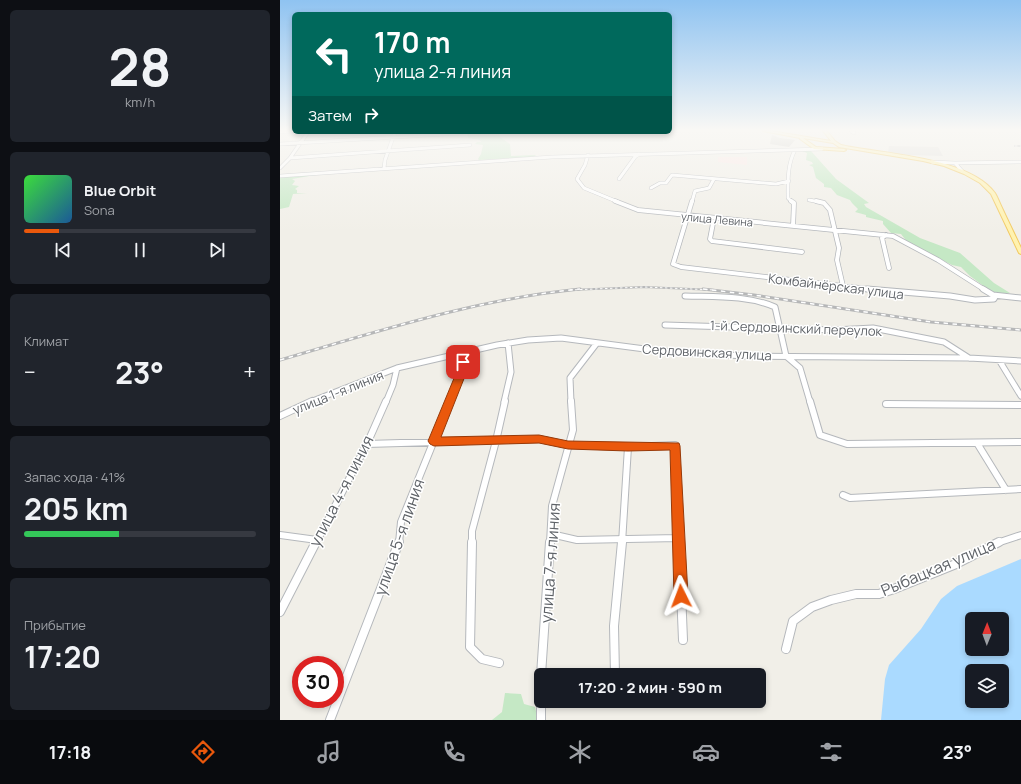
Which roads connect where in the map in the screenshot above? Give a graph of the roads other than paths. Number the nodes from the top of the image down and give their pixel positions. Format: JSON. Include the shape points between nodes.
{"nodes":[{"id":1,"x":385,"y":165,"type":"edge"},
{"id":2,"x":437,"y":165,"type":"edge"},
{"id":3,"x":585,"y":165,"type":"edge"},
{"id":4,"x":630,"y":165,"type":"edge"},
{"id":5,"x":790,"y":165,"type":"edge"},
{"id":6,"x":939,"y":165,"type":"edge"},
{"id":7,"x":956,"y":165,"type":"edge"},
{"id":8,"x":384,"y":168,"type":"junction"},
{"id":9,"x":962,"y":171,"type":"junction"},
{"id":10,"x":280,"y":176,"type":"edge"},
{"id":11,"x":714,"y":179,"type":"junction"},
{"id":12,"x":619,"y":180,"type":"dead end"},
{"id":13,"x":789,"y":181,"type":"junction"},
{"id":14,"x":650,"y":188,"type":"dead end"},
{"id":15,"x":809,"y":200,"type":"dead end"},
{"id":16,"x":687,"y":216,"type":"junction"},
{"id":17,"x":714,"y":218,"type":"junction"},
{"id":18,"x":793,"y":226,"type":"junction"},
{"id":19,"x":834,"y":230,"type":"junction"},
{"id":20,"x":886,"y":235,"type":"junction"},
{"id":21,"x":802,"y":252,"type":"dead end"},
{"id":22,"x":1021,"y":253,"type":"edge"},
{"id":23,"x":889,"y":268,"type":"dead end"},
{"id":24,"x":843,"y":286,"type":"junction"},
{"id":25,"x":993,"y":295,"type":"junction"},
{"id":26,"x":686,"y":296,"type":"dead end"},
{"id":27,"x":1021,"y":298,"type":"edge"},
{"id":28,"x":665,"y":325,"type":"dead end"},
{"id":29,"x":780,"y":328,"type":"junction"},
{"id":30,"x":508,"y":343,"type":"junction"},
{"id":31,"x":597,"y":343,"type":"junction"},
{"id":32,"x":464,"y":353,"type":"junction"},
{"id":33,"x":786,"y":356,"type":"junction"},
{"id":34,"x":969,"y":358,"type":"junction"},
{"id":35,"x":999,"y":360,"type":"junction"},
{"id":36,"x":1021,"y":361,"type":"edge"},
{"id":37,"x":397,"y":368,"type":"junction"},
{"id":38,"x":1021,"y":396,"type":"edge"},
{"id":39,"x":886,"y":404,"type":"dead end"},
{"id":40,"x":1021,"y":405,"type":"edge"},
{"id":41,"x":280,"y":416,"type":"edge"},
{"id":42,"x":434,"y":441,"type":"junction"},
{"id":43,"x":496,"y":441,"type":"junction"},
{"id":44,"x":1021,"y":442,"type":"edge"},
{"id":45,"x":977,"y":443,"type":"junction"},
{"id":46,"x":367,"y":444,"type":"junction"},
{"id":47,"x":568,"y":445,"type":"junction"},
{"id":48,"x":628,"y":447,"type":"junction"},
{"id":49,"x":1006,"y":490,"type":"junction"},
{"id":50,"x":1021,"y":490,"type":"edge"},
{"id":51,"x":843,"y":495,"type":"dead end"},
{"id":52,"x":551,"y":534,"type":"junction"},
{"id":53,"x":280,"y":535,"type":"edge"},
{"id":54,"x":1021,"y":535,"type":"edge"},
{"id":55,"x":678,"y":538,"type":"junction"},
{"id":56,"x":622,"y":539,"type":"junction"},
{"id":57,"x":317,"y":540,"type":"junction"},
{"id":58,"x":280,"y":612,"type":"edge"},
{"id":59,"x":683,"y":640,"type":"dead end"},
{"id":60,"x":786,"y":649,"type":"dead end"},
{"id":61,"x":499,"y":663,"type":"dead end"},
{"id":62,"x":541,"y":668,"type":"edge"},
{"id":63,"x":615,"y":668,"type":"edge"},
{"id":64,"x":540,"y":708,"type":"edge"},
{"id":65,"x":330,"y":720,"type":"edge"},
{"id":66,"x":541,"y":720,"type":"edge"}],
"edges":[{"from":1,"to":8,"type":"street"},
{"from":2,"to":8,"type":"street"},
{"from":3,"to":16,"type":"street","name":"улица Левина","via":[[577,179],[584,188],[633,208]]},
{"from":4,"to":12,"type":"street"},
{"from":5,"to":13,"type":"street"},
{"from":6,"to":9,"type":"main road"},
{"from":7,"to":9,"type":"street"},
{"from":8,"to":10,"type":"street"},
{"from":9,"to":22,"type":"main road","via":[[982,181],[991,190]]},
{"from":11,"to":13,"type":"street","via":[[776,184]]},
{"from":11,"to":14,"type":"street","via":[[672,175],[666,183]]},
{"from":11,"to":16,"type":"street","via":[[709,188],[695,191]]},
{"from":13,"to":18,"type":"street","via":[[788,198],[794,203]]},
{"from":15,"to":19,"type":"street","via":[[828,205]]},
{"from":16,"to":17,"type":"street","name":"улица Левина"},
{"from":16,"to":24,"type":"street","name":"Комбайнёрская улица","via":[[673,264]]},
{"from":17,"to":18,"type":"street","name":"улица Левина"},
{"from":17,"to":21,"type":"street","via":[[710,239],[712,241]]},
{"from":18,"to":19,"type":"street","name":"улица Левина"},
{"from":19,"to":20,"type":"street","name":"улица Левина"},
{"from":19,"to":24,"type":"street","via":[[839,248],[837,260]]},
{"from":20,"to":23,"type":"street","via":[[882,238],[882,243]]},
{"from":20,"to":25,"type":"street","name":"улица Левина","via":[[893,236],[938,260]]},
{"from":24,"to":25,"type":"street","name":"Комбайнёрская улица","via":[[978,301],[994,299]]},
{"from":25,"to":27,"type":"street"},
{"from":26,"to":29,"type":"street","via":[[769,303],[775,307]]},
{"from":28,"to":29,"type":"street","name":"1-й Сердовинский переулок"},
{"from":29,"to":33,"type":"street"},
{"from":29,"to":34,"type":"street","name":"1-й Сердовинский переулок","via":[[873,328],[944,342]]},
{"from":30,"to":31,"type":"street","name":"Сердовинская улица","via":[[560,338]]},
{"from":30,"to":32,"type":"street","name":"Сердовинская улица"},
{"from":30,"to":43,"type":"street","via":[[511,372]]},
{"from":31,"to":33,"type":"street","name":"Сердовинская улица","via":[[660,351]]},
{"from":31,"to":47,"type":"street","name":"улица 7-я линия","via":[[570,378],[573,430]]},
{"from":32,"to":37,"type":"street","name":"Сердовинская улица"},
{"from":32,"to":42,"type":"street","name":"улица 5-я линия","via":[[462,371]]},
{"from":33,"to":34,"type":"street","name":"Сердовинская улица"},
{"from":33,"to":45,"type":"street","via":[[800,368],[820,435],[847,444]]},
{"from":34,"to":35,"type":"street","name":"Сердовинская улица"},
{"from":35,"to":36,"type":"street","name":"Сердовинская улица"},
{"from":35,"to":38,"type":"street"},
{"from":37,"to":41,"type":"street","name":"улица 1-я линия","via":[[322,396]]},
{"from":37,"to":46,"type":"street","name":"улица 4-я линия","via":[[393,385]]},
{"from":39,"to":40,"type":"street"},
{"from":42,"to":43,"type":"street"},
{"from":42,"to":46,"type":"street"},
{"from":42,"to":65,"type":"street","name":"улица 5-я линия","via":[[402,522],[399,543]]},
{"from":43,"to":47,"type":"street","via":[[539,439]]},
{"from":43,"to":61,"type":"street","via":[[472,531],[470,647],[483,660]]},
{"from":44,"to":45,"type":"street"},
{"from":45,"to":49,"type":"street"},
{"from":46,"to":57,"type":"street","name":"улица 4-я линия"},
{"from":47,"to":48,"type":"street"},
{"from":47,"to":52,"type":"street","name":"улица 7-я линия","via":[[552,506]]},
{"from":48,"to":55,"type":"street","via":[[675,446]]},
{"from":48,"to":56,"type":"street"},
{"from":49,"to":50,"type":"street"},
{"from":49,"to":51,"type":"street","via":[[850,498]]},
{"from":52,"to":56,"type":"street","via":[[577,540]]},
{"from":52,"to":62,"type":"street","name":"улица 7-я линия"},
{"from":53,"to":57,"type":"street"},
{"from":54,"to":60,"type":"street","name":"Рыбацкая улица","via":[[1002,540],[956,564],[894,589],[878,594],[856,594],[812,607],[793,621]]},
{"from":55,"to":56,"type":"street"},
{"from":55,"to":59,"type":"street"},
{"from":56,"to":63,"type":"street","via":[[614,626]]},
{"from":57,"to":58,"type":"street","name":"улица 4-я линия"},
{"from":64,"to":66,"type":"street"}]}
